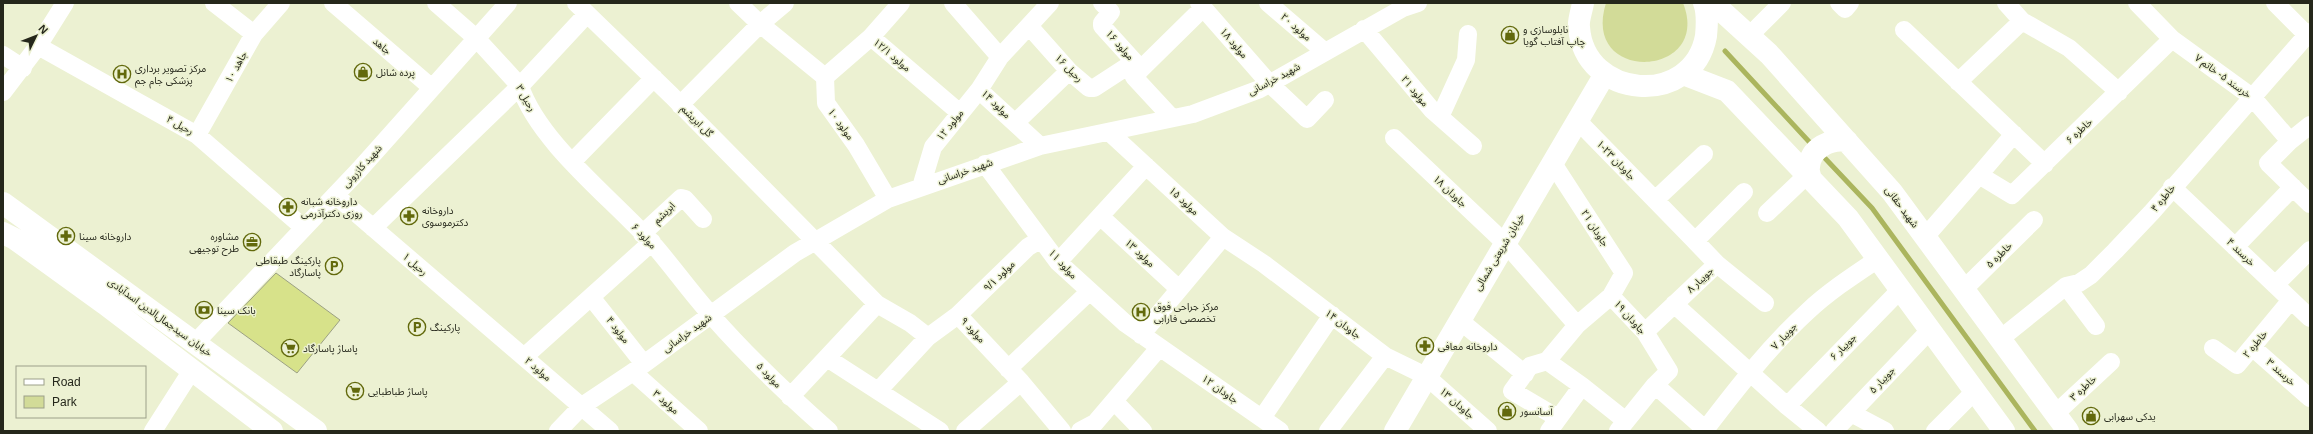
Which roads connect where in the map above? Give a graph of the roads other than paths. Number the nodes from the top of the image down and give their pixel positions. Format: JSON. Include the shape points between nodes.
{"nodes":[{"id":1,"x":214,"y":3,"type":"edge"},
{"id":2,"x":282,"y":3,"type":"edge"},
{"id":3,"x":332,"y":3,"type":"edge"},
{"id":4,"x":436,"y":3,"type":"edge"},
{"id":5,"x":508,"y":3,"type":"edge"},
{"id":6,"x":738,"y":3,"type":"edge"},
{"id":7,"x":785,"y":3,"type":"edge"},
{"id":8,"x":901,"y":3,"type":"edge"},
{"id":9,"x":953,"y":3,"type":"edge"},
{"id":10,"x":1268,"y":3,"type":"edge"},
{"id":11,"x":1418,"y":3,"type":"edge"},
{"id":12,"x":1583,"y":3,"type":"edge"},
{"id":13,"x":1704,"y":3,"type":"edge"},
{"id":14,"x":1713,"y":3,"type":"edge"},
{"id":15,"x":1782,"y":3,"type":"edge"},
{"id":16,"x":1839,"y":3,"type":"edge"},
{"id":17,"x":1850,"y":3,"type":"edge"},
{"id":18,"x":2006,"y":3,"type":"edge"},
{"id":19,"x":2137,"y":3,"type":"edge"},
{"id":20,"x":2275,"y":3,"type":"edge"},
{"id":21,"x":62,"y":4,"type":"edge"},
{"id":22,"x":1201,"y":5,"type":"edge"},
{"id":23,"x":1042,"y":6,"type":"edge"},
{"id":24,"x":1112,"y":6,"type":"edge"},
{"id":25,"x":581,"y":8,"type":"edge"},
{"id":26,"x":1387,"y":8,"type":"edge"},
{"id":27,"x":2022,"y":21,"type":"junction"},
{"id":28,"x":760,"y":24,"type":"junction"},
{"id":29,"x":1029,"y":26,"type":"junction"},
{"id":30,"x":1364,"y":29,"type":"junction"},
{"id":31,"x":1904,"y":30,"type":"dead end"},
{"id":32,"x":254,"y":34,"type":"junction"},
{"id":33,"x":1468,"y":34,"type":"dead end"},
{"id":34,"x":2308,"y":34,"type":"edge"},
{"id":35,"x":1749,"y":36,"type":"junction"},
{"id":36,"x":870,"y":37,"type":"junction"},
{"id":37,"x":476,"y":38,"type":"junction"},
{"id":38,"x":2172,"y":40,"type":"junction"},
{"id":39,"x":38,"y":46,"type":"junction"},
{"id":40,"x":1324,"y":51,"type":"junction"},
{"id":41,"x":3,"y":55,"type":"edge"},
{"id":42,"x":1000,"y":57,"type":"junction"},
{"id":43,"x":1138,"y":65,"type":"junction"},
{"id":44,"x":23,"y":68,"type":"junction"},
{"id":45,"x":1069,"y":71,"type":"junction"},
{"id":46,"x":1605,"y":74,"type":"junction"},
{"id":47,"x":1683,"y":74,"type":"junction"},
{"id":48,"x":825,"y":77,"type":"junction"},
{"id":49,"x":654,"y":78,"type":"junction"},
{"id":50,"x":1958,"y":82,"type":"junction"},
{"id":51,"x":1269,"y":83,"type":"junction"},
{"id":52,"x":520,"y":86,"type":"junction"},
{"id":53,"x":432,"y":88,"type":"junction"},
{"id":54,"x":979,"y":90,"type":"junction"},
{"id":55,"x":3,"y":92,"type":"edge"},
{"id":56,"x":2119,"y":92,"type":"junction"},
{"id":57,"x":2252,"y":97,"type":"junction"},
{"id":58,"x":1325,"y":100,"type":"dead end"},
{"id":59,"x":680,"y":105,"type":"junction"},
{"id":60,"x":960,"y":113,"type":"junction"},
{"id":61,"x":1440,"y":117,"type":"junction"},
{"id":62,"x":1172,"y":118,"type":"junction"},
{"id":63,"x":1577,"y":120,"type":"junction"},
{"id":64,"x":1015,"y":123,"type":"junction"},
{"id":65,"x":2310,"y":125,"type":"edge"},
{"id":66,"x":1109,"y":132,"type":"junction"},
{"id":67,"x":2014,"y":134,"type":"junction"},
{"id":68,"x":197,"y":135,"type":"junction"},
{"id":69,"x":1394,"y":138,"type":"dead end"},
{"id":70,"x":1847,"y":141,"type":"junction"},
{"id":71,"x":2290,"y":141,"type":"junction"},
{"id":72,"x":1040,"y":146,"type":"junction"},
{"id":73,"x":1473,"y":146,"type":"dead end"},
{"id":74,"x":1704,"y":154,"type":"dead end"},
{"id":75,"x":572,"y":162,"type":"junction"},
{"id":76,"x":1552,"y":162,"type":"junction"},
{"id":77,"x":985,"y":164,"type":"junction"},
{"id":78,"x":2045,"y":164,"type":"junction"},
{"id":79,"x":1146,"y":166,"type":"junction"},
{"id":80,"x":1980,"y":175,"type":"junction"},
{"id":81,"x":1809,"y":177,"type":"junction"},
{"id":82,"x":921,"y":187,"type":"junction"},
{"id":83,"x":2172,"y":187,"type":"junction"},
{"id":84,"x":2292,"y":187,"type":"junction"},
{"id":85,"x":1744,"y":192,"type":"dead end"},
{"id":86,"x":335,"y":195,"type":"junction"},
{"id":87,"x":888,"y":199,"type":"junction"},
{"id":88,"x":1655,"y":200,"type":"junction"},
{"id":89,"x":3,"y":203,"type":"edge"},
{"id":90,"x":2310,"y":204,"type":"edge"},
{"id":91,"x":1767,"y":214,"type":"dead end"},
{"id":92,"x":1100,"y":216,"type":"junction"},
{"id":93,"x":703,"y":219,"type":"dead end"},
{"id":94,"x":2034,"y":220,"type":"dead end"},
{"id":95,"x":304,"y":228,"type":"junction"},
{"id":96,"x":373,"y":228,"type":"junction"},
{"id":97,"x":3,"y":233,"type":"edge"},
{"id":98,"x":1223,"y":237,"type":"junction"},
{"id":99,"x":1925,"y":237,"type":"junction"},
{"id":100,"x":647,"y":238,"type":"junction"},
{"id":101,"x":1041,"y":239,"type":"junction"},
{"id":102,"x":817,"y":242,"type":"junction"},
{"id":103,"x":1695,"y":242,"type":"junction"},
{"id":104,"x":1506,"y":244,"type":"junction"},
{"id":105,"x":2235,"y":247,"type":"junction"},
{"id":106,"x":2310,"y":250,"type":"edge"},
{"id":107,"x":1878,"y":259,"type":"junction"},
{"id":108,"x":1058,"y":262,"type":"junction"},
{"id":109,"x":1264,"y":264,"type":"joint"},
{"id":110,"x":1717,"y":264,"type":"junction"},
{"id":111,"x":2275,"y":285,"type":"junction"},
{"id":112,"x":2066,"y":286,"type":"junction"},
{"id":113,"x":1179,"y":289,"type":"junction"},
{"id":114,"x":1964,"y":289,"type":"junction"},
{"id":115,"x":1900,"y":290,"type":"junction"},
{"id":116,"x":1090,"y":291,"type":"junction"},
{"id":117,"x":1611,"y":296,"type":"junction"},
{"id":118,"x":591,"y":297,"type":"junction"},
{"id":119,"x":2291,"y":300,"type":"junction"},
{"id":120,"x":1765,"y":303,"type":"dead end"},
{"id":121,"x":877,"y":304,"type":"junction"},
{"id":122,"x":1674,"y":304,"type":"junction"},
{"id":123,"x":958,"y":314,"type":"junction"},
{"id":124,"x":711,"y":316,"type":"junction"},
{"id":125,"x":1332,"y":316,"type":"junction"},
{"id":126,"x":2310,"y":318,"type":"edge"},
{"id":127,"x":1459,"y":320,"type":"junction"},
{"id":128,"x":1577,"y":325,"type":"junction"},
{"id":129,"x":2096,"y":326,"type":"dead end"},
{"id":130,"x":1930,"y":330,"type":"junction"},
{"id":131,"x":495,"y":332,"type":"joint"},
{"id":132,"x":1644,"y":332,"type":"junction"},
{"id":133,"x":1141,"y":335,"type":"junction"},
{"id":134,"x":928,"y":338,"type":"junction"},
{"id":135,"x":2000,"y":339,"type":"junction"},
{"id":136,"x":195,"y":343,"type":"junction"},
{"id":137,"x":2252,"y":347,"type":"junction"},
{"id":138,"x":1160,"y":348,"type":"junction"},
{"id":139,"x":2213,"y":348,"type":"dead end"},
{"id":140,"x":1386,"y":356,"type":"junction"},
{"id":141,"x":524,"y":357,"type":"junction"},
{"id":142,"x":827,"y":358,"type":"junction"},
{"id":143,"x":1547,"y":361,"type":"junction"},
{"id":144,"x":2111,"y":362,"type":"dead end"},
{"id":145,"x":638,"y":368,"type":"junction"},
{"id":146,"x":1008,"y":369,"type":"junction"},
{"id":147,"x":192,"y":370,"type":"junction"},
{"id":148,"x":1750,"y":372,"type":"junction"},
{"id":149,"x":1525,"y":374,"type":"junction"},
{"id":150,"x":1426,"y":376,"type":"junction"},
{"id":151,"x":1021,"y":382,"type":"junction"},
{"id":152,"x":1655,"y":385,"type":"junction"},
{"id":153,"x":1582,"y":386,"type":"junction"},
{"id":154,"x":878,"y":391,"type":"junction"},
{"id":155,"x":1975,"y":391,"type":"junction"},
{"id":156,"x":790,"y":397,"type":"junction"},
{"id":157,"x":2310,"y":398,"type":"edge"},
{"id":158,"x":1114,"y":401,"type":"junction"},
{"id":159,"x":582,"y":406,"type":"junction"},
{"id":160,"x":1787,"y":406,"type":"junction"},
{"id":161,"x":1852,"y":413,"type":"junction"},
{"id":162,"x":1262,"y":418,"type":"junction"},
{"id":163,"x":2061,"y":423,"type":"edge"},
{"id":164,"x":1554,"y":425,"type":"edge"},
{"id":165,"x":1622,"y":426,"type":"edge"},
{"id":166,"x":1997,"y":428,"type":"edge"},
{"id":167,"x":1706,"y":430,"type":"edge"},
{"id":168,"x":153,"y":431,"type":"edge"},
{"id":169,"x":272,"y":431,"type":"edge"},
{"id":170,"x":316,"y":431,"type":"edge"},
{"id":171,"x":558,"y":431,"type":"edge"},
{"id":172,"x":610,"y":431,"type":"edge"},
{"id":173,"x":699,"y":431,"type":"edge"},
{"id":174,"x":829,"y":431,"type":"edge"},
{"id":175,"x":940,"y":431,"type":"edge"},
{"id":176,"x":965,"y":431,"type":"edge"},
{"id":177,"x":1062,"y":431,"type":"edge"},
{"id":178,"x":1080,"y":431,"type":"edge"},
{"id":179,"x":1143,"y":431,"type":"edge"},
{"id":180,"x":1280,"y":431,"type":"edge"},
{"id":181,"x":1328,"y":431,"type":"edge"},
{"id":182,"x":1395,"y":431,"type":"edge"},
{"id":183,"x":1488,"y":431,"type":"edge"},
{"id":184,"x":1818,"y":431,"type":"edge"},
{"id":185,"x":1834,"y":431,"type":"edge"},
{"id":186,"x":1885,"y":431,"type":"edge"},
{"id":187,"x":1935,"y":431,"type":"edge"}],
"edges":[{"from":1,"to":32,"type":"street"},
{"from":2,"to":32,"type":"street","name":"جاهد ۱۰"},
{"from":3,"to":53,"type":"street","name":"جاهد"},
{"from":4,"to":37,"type":"street","name":"رحیل ۳"},
{"from":5,"to":37,"type":"street","name":"شهید کازرونی"},
{"from":6,"to":28,"type":"street"},
{"from":7,"to":28,"type":"street"},
{"from":8,"to":36,"type":"street"},
{"from":9,"to":42,"type":"street"},
{"from":10,"to":40,"type":"street","name":"مولود ۲۰"},
{"from":11,"to":26,"type":"street","name":"شهید خراسانی"},
{"from":12,"to":46,"type":"main road","via":[[1578,26],[1581,41],[1587,55]]},
{"from":13,"to":47,"type":"main road","via":[[1707,26],[1704,44],[1696,60]]},
{"from":14,"to":35,"type":"main road","name":"شهید حقانی"},
{"from":15,"to":35,"type":"street"},
{"from":16,"to":17,"type":"street","via":[[1845,9]]},
{"from":18,"to":27,"type":"street"},
{"from":19,"to":38,"type":"street","name":"خرسند ۵- خاتم ۷"},
{"from":20,"to":34,"type":"street"},
{"from":21,"to":39,"type":"street"},
{"from":22,"to":43,"type":"street","name":"مولود ۱۶"},
{"from":22,"to":51,"type":"street","name":"مولود ۱۸"},
{"from":23,"to":29,"type":"street","name":"مولود ۱۴"},
{"from":24,"to":43,"type":"street","name":"مولود ۱۶","via":[[1102,25]]},
{"from":25,"to":49,"type":"street","name":"گل ابریشم"},
{"from":25,"to":52,"type":"street"},
{"from":26,"to":30,"type":"street","name":"شهید خراسانی"},
{"from":27,"to":50,"type":"street"},
{"from":27,"to":56,"type":"street","via":[[2069,48]]},
{"from":28,"to":48,"type":"street"},
{"from":28,"to":59,"type":"street"},
{"from":29,"to":42,"type":"street","name":"مولود ۱۴"},
{"from":29,"to":45,"type":"street","name":"رحیل ۱۶"},
{"from":30,"to":40,"type":"street","name":"شهید خراسانی"},
{"from":30,"to":61,"type":"street","name":"مولود ۲۱"},
{"from":31,"to":50,"type":"street"},
{"from":32,"to":68,"type":"street","name":"جاهد ۱۰"},
{"from":33,"to":61,"type":"street","via":[[1466,60]]},
{"from":34,"to":57,"type":"street","name":"خاطره ۴"},
{"from":35,"to":70,"type":"main road","name":"شهید حقانی","via":[[1769,54]]},
{"from":36,"to":48,"type":"street","name":"مولود ۱۲/۱"},
{"from":36,"to":60,"type":"street","name":"مولود ۱۲/۱"},
{"from":37,"to":52,"type":"street","name":"رحیل ۳"},
{"from":37,"to":53,"type":"street","name":"شهید کازرونی"},
{"from":38,"to":56,"type":"street","name":"خاطره ۶"},
{"from":38,"to":57,"type":"street","name":"خرسند ۵- خاتم ۷"},
{"from":39,"to":44,"type":"street"},
{"from":39,"to":68,"type":"street","name":"رحیل ۴"},
{"from":40,"to":51,"type":"street","name":"شهید خراسانی"},
{"from":41,"to":44,"type":"street"},
{"from":42,"to":54,"type":"street","name":"مولود ۱۴"},
{"from":43,"to":45,"type":"street","name":"رحیل ۱۶","via":[[1092,89]]},
{"from":43,"to":62,"type":"street","name":"مولود ۱۶","via":[[1134,77]]},
{"from":44,"to":55,"type":"street"},
{"from":45,"to":64,"type":"street"},
{"from":46,"to":47,"type":"main road","via":[[1615,81],[1634,87],[1652,87]]},
{"from":46,"to":63,"type":"main road","name":"خیابان شریعتی شمالی"},
{"from":47,"to":81,"type":"main road","via":[[1727,91]]},
{"from":48,"to":87,"type":"street","name":"مولود ۱۰","via":[[826,103],[856,145]]},
{"from":49,"to":59,"type":"street","name":"گل ابریشم"},
{"from":49,"to":75,"type":"street"},
{"from":50,"to":67,"type":"street"},
{"from":51,"to":58,"type":"street","name":"مولود ۱۸","via":[[1307,119]]},
{"from":51,"to":62,"type":"street","name":"شهید خراسانی","via":[[1260,89],[1193,114]]},
{"from":52,"to":75,"type":"street","name":"رحیل ۳","via":[[536,115]]},
{"from":52,"to":96,"type":"street"},
{"from":53,"to":86,"type":"street","name":"شهید کازرونی"},
{"from":54,"to":60,"type":"street","name":"مولود ۱۲"},
{"from":54,"to":64,"type":"street","name":"مولود ۱۴"},
{"from":56,"to":78,"type":"street","name":"خاطره ۶"},
{"from":57,"to":71,"type":"street","name":"خرسند ۵- خاتم ۷"},
{"from":57,"to":83,"type":"street","name":"خاطره ۴"},
{"from":59,"to":102,"type":"street","name":"گل ابریشم"},
{"from":60,"to":82,"type":"street","name":"مولود ۱۲","via":[[933,147]]},
{"from":61,"to":73,"type":"street","name":"مولود ۲۱"},
{"from":62,"to":66,"type":"street","name":"شهید خراسانی"},
{"from":63,"to":76,"type":"main road","name":"خیابان شریعتی شمالی"},
{"from":63,"to":88,"type":"street","name":"جاودان ۲۳-۱"},
{"from":64,"to":72,"type":"street","name":"مولود ۱۴"},
{"from":65,"to":71,"type":"street"},
{"from":66,"to":72,"type":"street","name":"شهید خراسانی"},
{"from":66,"to":79,"type":"street","name":"مولود ۱۵"},
{"from":67,"to":78,"type":"street"},
{"from":67,"to":80,"type":"street"},
{"from":68,"to":95,"type":"street","name":"رحیل ۴"},
{"from":69,"to":104,"type":"street","name":"جاودان ۱۸"},
{"from":70,"to":81,"type":"main road","via":[[1829,141],[1821,147],[1813,156]]},
{"from":70,"to":99,"type":"main road","name":"شهید حقانی","via":[[1892,192]]},
{"from":71,"to":84,"type":"street","via":[[2268,162]]},
{"from":72,"to":77,"type":"street","name":"شهید خراسانی"},
{"from":74,"to":88,"type":"street"},
{"from":75,"to":100,"type":"street","name":"مولود ۶"},
{"from":76,"to":104,"type":"main road","name":"خیابان شریعتی شمالی"},
{"from":76,"to":117,"type":"street","name":"جاودان ۲۱","via":[[1624,273]]},
{"from":77,"to":82,"type":"street","name":"شهید خراسانی"},
{"from":77,"to":101,"type":"street","name":"مولود ۱۱"},
{"from":78,"to":80,"type":"street","name":"خاطره ۶","via":[[2012,195]]},
{"from":79,"to":92,"type":"street"},
{"from":79,"to":98,"type":"street","name":"مولود ۱۵"},
{"from":80,"to":99,"type":"street"},
{"from":81,"to":91,"type":"street"},
{"from":81,"to":107,"type":"main road","via":[[1848,218]]},
{"from":82,"to":87,"type":"street","name":"شهید خراسانی"},
{"from":83,"to":105,"type":"street","name":"خرسند ۴"},
{"from":83,"to":112,"type":"street","name":"خاطره ۴","via":[[2152,212],[2091,275],[2079,283]]},
{"from":84,"to":90,"type":"street"},
{"from":84,"to":105,"type":"street"},
{"from":85,"to":103,"type":"street"},
{"from":86,"to":95,"type":"street","name":"شهید کازرونی"},
{"from":86,"to":96,"type":"street","name":"رحیل ۱"},
{"from":87,"to":102,"type":"street","name":"شهید خراسانی"},
{"from":88,"to":103,"type":"street","name":"جاودان ۲۳-۱"},
{"from":89,"to":136,"type":"main road","name":"خیابان سیدجمال‌الدین اسدآبادی"},
{"from":92,"to":108,"type":"street"},
{"from":92,"to":113,"type":"street","name":"مولود ۱۳"},
{"from":93,"to":100,"type":"street","name":"ابریشم","via":[[685,199],[681,198]]},
{"from":94,"to":114,"type":"street","name":"خاطره ۵"},
{"from":95,"to":136,"type":"street","name":"شهید کازرونی"},
{"from":96,"to":131,"type":"street","name":"رحیل ۱"},
{"from":97,"to":147,"type":"main road","via":[[105,304]]},
{"from":98,"to":109,"type":"street","name":"مولود ۱۵"},
{"from":98,"to":113,"type":"street"},
{"from":99,"to":114,"type":"main road","name":"شهید حقانی"},
{"from":100,"to":118,"type":"street"},
{"from":100,"to":124,"type":"street","name":"مولود ۶"},
{"from":101,"to":108,"type":"street","name":"مولود ۱۱"},
{"from":101,"to":123,"type":"street","name":"مولود ۹/۱","via":[[1028,247]]},
{"from":102,"to":121,"type":"street"},
{"from":102,"to":124,"type":"street","name":"شهید خراسانی","via":[[795,253]]},
{"from":103,"to":110,"type":"street","name":"جویبار ۸"},
{"from":104,"to":127,"type":"main road","name":"خیابان شریعتی شمالی"},
{"from":104,"to":128,"type":"street"},
{"from":105,"to":111,"type":"street","name":"خرسند ۴"},
{"from":106,"to":111,"type":"street"},
{"from":107,"to":115,"type":"main road"},
{"from":107,"to":148,"type":"street","name":"جویبار ۷","via":[[1807,311]]},
{"from":108,"to":116,"type":"street","name":"مولود ۱۱"},
{"from":109,"to":125,"type":"street","name":"جاودان ۱۴"},
{"from":110,"to":120,"type":"street"},
{"from":110,"to":122,"type":"street","name":"جویبار ۸"},
{"from":111,"to":119,"type":"street","name":"خرسند ۴"},
{"from":112,"to":129,"type":"street"},
{"from":112,"to":135,"type":"street","name":"خاطره ۴"},
{"from":113,"to":133,"type":"street"},
{"from":114,"to":135,"type":"main road","name":"شهید حقانی"},
{"from":115,"to":130,"type":"main road"},
{"from":115,"to":160,"type":"street","name":"جویبار ۶"},
{"from":116,"to":133,"type":"street","name":"مولود ۱۱"},
{"from":116,"to":146,"type":"street"},
{"from":117,"to":128,"type":"street","name":"جاودان ۱۹"},
{"from":117,"to":132,"type":"street","name":"جاودان ۱۹"},
{"from":118,"to":141,"type":"street"},
{"from":118,"to":145,"type":"street","name":"مولود ۴"},
{"from":119,"to":126,"type":"street","name":"خرسند ۴"},
{"from":119,"to":137,"type":"street","name":"خاطره ۲"},
{"from":121,"to":134,"type":"street","via":[[910,323]]},
{"from":121,"to":142,"type":"street"},
{"from":122,"to":132,"type":"street","name":"جویبار ۸"},
{"from":122,"to":148,"type":"street"},
{"from":123,"to":134,"type":"street","name":"مولود ۹"},
{"from":123,"to":146,"type":"street","name":"مولود ۹"},
{"from":124,"to":145,"type":"street","name":"شهید خراسانی"},
{"from":124,"to":156,"type":"street","name":"مولود ۵"},
{"from":125,"to":140,"type":"street","name":"جاودان ۱۴"},
{"from":125,"to":162,"type":"street"},
{"from":127,"to":149,"type":"street"},
{"from":127,"to":150,"type":"main road","name":"خیابان شریعتی شمالی"},
{"from":128,"to":143,"type":"street","name":"جاودان ۱۹"},
{"from":130,"to":155,"type":"main road"},
{"from":130,"to":161,"type":"street","name":"جویبار ۵"},
{"from":131,"to":141,"type":"street","name":"مولود ۲"},
{"from":132,"to":152,"type":"street","name":"جاودان ۱۹","via":[[1669,371]]},
{"from":133,"to":138,"type":"street","name":"مولود ۱۱"},
{"from":134,"to":154,"type":"street","name":"مولود ۹"},
{"from":135,"to":163,"type":"main road","name":"شهید حقانی"},
{"from":136,"to":170,"type":"main road","name":"خیابان سیدجمال‌الدین اسدآبادی"},
{"from":137,"to":139,"type":"street","name":"خاطره ۲","via":[[2237,365]]},
{"from":137,"to":157,"type":"street","name":"خرسند ۳"},
{"from":138,"to":158,"type":"street"},
{"from":138,"to":162,"type":"street","name":"جاودان ۱۲"},
{"from":140,"to":150,"type":"street","name":"جاودان ۱۴"},
{"from":140,"to":181,"type":"street"},
{"from":141,"to":159,"type":"street","name":"مولود ۲"},
{"from":142,"to":154,"type":"street"},
{"from":142,"to":156,"type":"street"},
{"from":143,"to":149,"type":"street","via":[[1530,366]]},
{"from":143,"to":153,"type":"street"},
{"from":144,"to":163,"type":"street","name":"خاطره ۳"},
{"from":145,"to":159,"type":"street","name":"شهید خراسانی"},
{"from":145,"to":173,"type":"street","name":"مولود ۳"},
{"from":146,"to":151,"type":"street","name":"مولود ۹"},
{"from":147,"to":168,"type":"street"},
{"from":147,"to":169,"type":"main road"},
{"from":148,"to":160,"type":"street"},
{"from":148,"to":167,"type":"street","name":"جویبار ۷"},
{"from":149,"to":164,"type":"street","via":[[1512,391]]},
{"from":150,"to":182,"type":"main road","name":"خیابان شریعتی شمالی"},
{"from":150,"to":183,"type":"street","name":"جاودان ۱۳"},
{"from":151,"to":176,"type":"street"},
{"from":151,"to":177,"type":"street","name":"مولود ۹"},
{"from":152,"to":165,"type":"street"},
{"from":152,"to":167,"type":"street"},
{"from":153,"to":164,"type":"street"},
{"from":153,"to":165,"type":"street"},
{"from":154,"to":175,"type":"street"},
{"from":155,"to":166,"type":"main road"},
{"from":155,"to":187,"type":"street"},
{"from":156,"to":174,"type":"street","name":"مولود ۵"},
{"from":158,"to":178,"type":"street","via":[[1096,423]]},
{"from":158,"to":179,"type":"street"},
{"from":159,"to":171,"type":"street","name":"شهید خراسانی"},
{"from":159,"to":172,"type":"street","name":"مولود ۲"},
{"from":160,"to":184,"type":"street"},
{"from":161,"to":185,"type":"street","name":"جویبار ۵"},
{"from":161,"to":186,"type":"street"},
{"from":162,"to":180,"type":"street","name":"جاودان ۱۲"}]}
